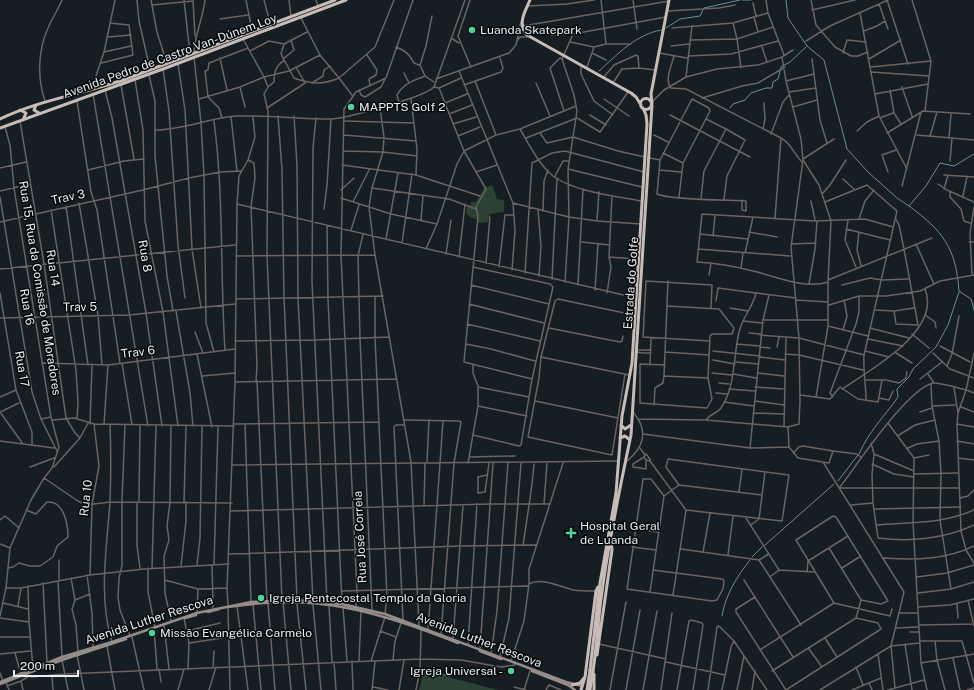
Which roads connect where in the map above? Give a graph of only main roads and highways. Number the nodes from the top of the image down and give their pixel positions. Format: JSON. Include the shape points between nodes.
{"nodes":[{"id":1,"x":335,"y":0,"type":"edge"},
{"id":2,"x":346,"y":0,"type":"edge"},
{"id":3,"x":530,"y":0,"type":"edge"},
{"id":4,"x":669,"y":1,"type":"edge"},
{"id":5,"x":192,"y":55,"type":"junction"},
{"id":6,"x":37,"y":104,"type":"junction"},
{"id":7,"x":652,"y":104,"type":"junction"},
{"id":8,"x":642,"y":107,"type":"junction"},
{"id":9,"x":19,"y":110,"type":"junction"},
{"id":10,"x":42,"y":113,"type":"junction"},
{"id":11,"x":0,"y":119,"type":"edge"},
{"id":12,"x":22,"y":120,"type":"junction"},
{"id":13,"x":0,"y":128,"type":"edge"},
{"id":14,"x":646,"y":157,"type":"junction"},
{"id":15,"x":621,"y":424,"type":"junction"},
{"id":16,"x":631,"y":424,"type":"junction"},
{"id":17,"x":619,"y":440,"type":"junction"},
{"id":18,"x":630,"y":441,"type":"junction"},
{"id":19,"x":610,"y":538,"type":"junction"},
{"id":20,"x":600,"y":583,"type":"junction"},
{"id":21,"x":252,"y":603,"type":"junction"},
{"id":22,"x":343,"y":605,"type":"junction"},
{"id":23,"x":228,"y":606,"type":"junction"},
{"id":24,"x":385,"y":615,"type":"junction"},
{"id":25,"x":154,"y":628,"type":"junction"},
{"id":26,"x":420,"y":628,"type":"junction"},
{"id":27,"x":131,"y":636,"type":"junction"},
{"id":28,"x":78,"y":653,"type":"junction"},
{"id":29,"x":48,"y":664,"type":"junction"},
{"id":30,"x":591,"y":671,"type":"junction"},
{"id":31,"x":585,"y":676,"type":"junction"},
{"id":32,"x":2,"y":683,"type":"edge"},
{"id":33,"x":572,"y":684,"type":"junction"},
{"id":34,"x":581,"y":688,"type":"edge"},
{"id":35,"x":589,"y":688,"type":"edge"},
{"id":36,"x":574,"y":690,"type":"edge"},
{"id":37,"x":594,"y":690,"type":"edge"}],
"edges":[{"from":1,"to":5,"type":"highway","name":"Avenida Pedro de Castro Van-Dúnem Loy"},
{"from":2,"to":5,"type":"highway","name":"Avenida Pedro de Castro Van-Dúnem Loy","via":[[243,39]]},
{"from":3,"to":8,"type":"highway","name":"Estrada do Golfe","via":[[522,26],[529,37],[628,91]]},
{"from":4,"to":7,"type":"highway","name":"Estrada do Golfe","via":[[651,94]]},
{"from":5,"to":6,"type":"highway","name":"Avenida Pedro de Castro Van-Dúnem Loy","via":[[92,90]]},
{"from":5,"to":10,"type":"highway","name":"Avenida Pedro de Castro Van-Dúnem Loy","via":[[178,64]]},
{"from":6,"to":9,"type":"highway","name":"Avenida Pedro de Castro Van-Dúnem Loy"},
{"from":6,"to":10,"type":"highway","via":[[34,110]]},
{"from":7,"to":8,"type":"highway","via":[[648,110]]},
{"from":7,"to":8,"type":"highway","via":[[650,100],[644,99]]},
{"from":7,"to":14,"type":"highway","name":"Estrada do Golfe"},
{"from":8,"to":14,"type":"highway","name":"Estrada do Golfe","via":[[647,124]]},
{"from":9,"to":11,"type":"highway","name":"Avenida Pedro de Castro Van-Dúnem Loy"},
{"from":9,"to":12,"type":"highway","via":[[26,113]]},
{"from":10,"to":12,"type":"highway","name":"Avenida Pedro de Castro Van-Dúnem Loy"},
{"from":12,"to":13,"type":"highway","name":"Avenida Pedro de Castro Van-Dúnem Loy"},
{"from":14,"to":15,"type":"highway","name":"Estrada do Golfe","via":[[630,376]]},
{"from":14,"to":16,"type":"highway","name":"Estrada do Golfe"},
{"from":15,"to":16,"type":"highway","via":[[627,429]]},
{"from":15,"to":17,"type":"highway","name":"Estrada do Golfe"},
{"from":16,"to":18,"type":"highway","name":"Estrada do Golfe"},
{"from":17,"to":18,"type":"highway","via":[[625,436]]},
{"from":17,"to":20,"type":"highway","name":"Estrada do Golfe","via":[[613,508]]},
{"from":18,"to":19,"type":"highway","name":"Estrada do Golfe"},
{"from":19,"to":30,"type":"highway"},
{"from":19,"to":37,"type":"highway","via":[[612,550]]},
{"from":20,"to":30,"type":"highway"},
{"from":20,"to":31,"type":"highway","via":[[595,591]]},
{"from":21,"to":22,"type":"main road","name":"Avenida Luther Rescova","via":[[297,601]]},
{"from":21,"to":23,"type":"main road","name":"Avenida Luther Rescova"},
{"from":21,"to":23,"type":"main road","name":"Avenida Luther Rescova"},
{"from":22,"to":24,"type":"main road","name":"Avenida Luther Rescova"},
{"from":22,"to":24,"type":"main road","name":"Avenida Luther Rescova"},
{"from":23,"to":25,"type":"main road","name":"Avenida Luther Rescova"},
{"from":23,"to":25,"type":"main road","name":"Avenida Luther Rescova","via":[[213,608]]},
{"from":24,"to":26,"type":"main road","name":"Avenida Luther Rescova"},
{"from":25,"to":27,"type":"main road","name":"Avenida Luther Rescova"},
{"from":26,"to":33,"type":"main road","name":"Avenida Luther Rescova"},
{"from":26,"to":36,"type":"main road","name":"Avenida Luther Rescova"},
{"from":27,"to":28,"type":"main road","name":"Avenida Luther Rescova"},
{"from":27,"to":28,"type":"main road","name":"Avenida Luther Rescova"},
{"from":28,"to":29,"type":"main road","name":"Avenida Luther Rescova"},
{"from":29,"to":32,"type":"main road","name":"Avenida Luther Rescova","via":[[33,668]]},
{"from":29,"to":32,"type":"main road","name":"Avenida Luther Rescova","via":[[29,675]]},
{"from":30,"to":35,"type":"highway","bridge":true},
{"from":31,"to":33,"type":"highway","via":[[580,683]]},
{"from":31,"to":34,"type":"highway"},
{"from":33,"to":34,"type":"main road","name":"Avenida Luther Rescova"},
{"from":34,"to":35,"type":"highway"},
{"from":35,"to":37,"type":"highway"}]}
